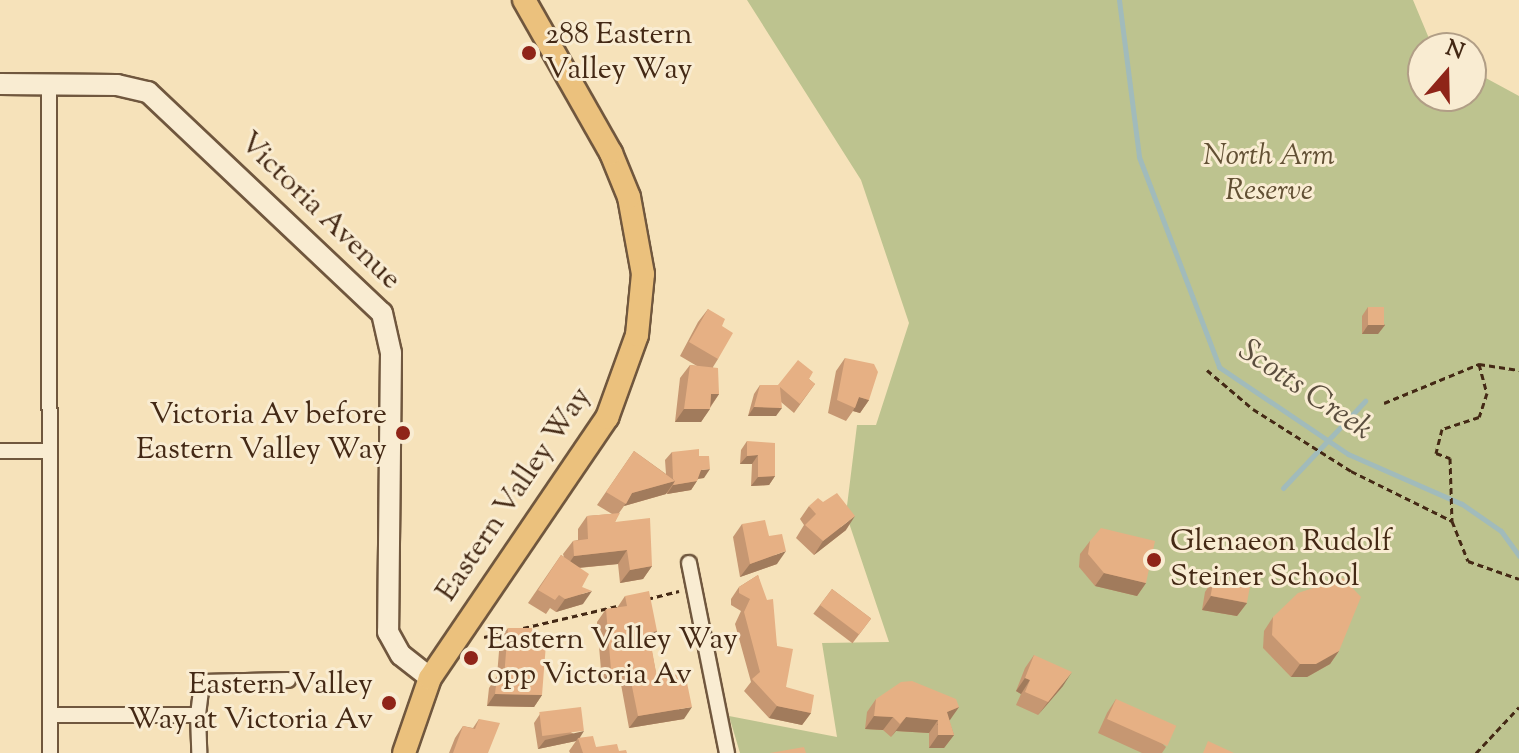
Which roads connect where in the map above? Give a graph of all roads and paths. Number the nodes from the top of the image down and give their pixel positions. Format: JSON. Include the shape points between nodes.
{"nodes":[{"id":1,"x":524,"y":0,"type":"edge"},
{"id":2,"x":0,"y":84,"type":"edge"},
{"id":3,"x":49,"y":84,"type":"junction"},
{"id":4,"x":1479,"y":364,"type":"junction"},
{"id":5,"x":1207,"y":370,"type":"dead end"},
{"id":6,"x":1519,"y":370,"type":"edge"},
{"id":7,"x":1384,"y":403,"type":"dead end"},
{"id":8,"x":0,"y":451,"type":"edge"},
{"id":9,"x":49,"y":451,"type":"junction"},
{"id":10,"x":1452,"y":521,"type":"junction"},
{"id":11,"x":689,"y":563,"type":"dead end"},
{"id":12,"x":1519,"y":579,"type":"edge"},
{"id":13,"x":694,"y":588,"type":"junction"},
{"id":14,"x":484,"y":637,"type":"dead end"},
{"id":15,"x":430,"y":678,"type":"junction"},
{"id":16,"x":288,"y":680,"type":"dead end"},
{"id":17,"x":1519,"y":707,"type":"edge"},
{"id":18,"x":50,"y":715,"type":"junction"},
{"id":19,"x":198,"y":715,"type":"junction"},
{"id":20,"x":50,"y":753,"type":"edge"},
{"id":21,"x":199,"y":753,"type":"edge"},
{"id":22,"x":404,"y":753,"type":"edge"},
{"id":23,"x":727,"y":753,"type":"edge"},
{"id":24,"x":1476,"y":753,"type":"edge"}],
"edges":[{"from":1,"to":15,"type":"main road","name":"Eastern Valley Way","via":[[622,176],[639,236],[641,313],[631,361],[607,418]]},
{"from":2,"to":3,"type":"street","name":"Victoria Avenue"},
{"from":3,"to":9,"type":"street"},
{"from":3,"to":15,"type":"street","name":"Victoria Avenue","via":[[127,86],[157,98],[382,313],[391,353],[388,632],[401,655]]},
{"from":4,"to":6,"type":"path"},
{"from":4,"to":7,"type":"path"},
{"from":4,"to":10,"type":"path","via":[[1487,393],[1479,417],[1442,429],[1436,453],[1450,458]]},
{"from":5,"to":10,"type":"path","via":[[1253,409],[1351,471]]},
{"from":8,"to":9,"type":"street"},
{"from":9,"to":18,"type":"street"},
{"from":10,"to":12,"type":"path","via":[[1468,561]]},
{"from":11,"to":13,"type":"street"},
{"from":13,"to":14,"type":"path"},
{"from":13,"to":23,"type":"street"},
{"from":15,"to":22,"type":"main road","name":"Eastern Valley Way"},
{"from":16,"to":19,"type":"street","via":[[202,682]]},
{"from":17,"to":24,"type":"path"},
{"from":18,"to":19,"type":"street"},
{"from":18,"to":20,"type":"street"},
{"from":19,"to":21,"type":"street"}]}
